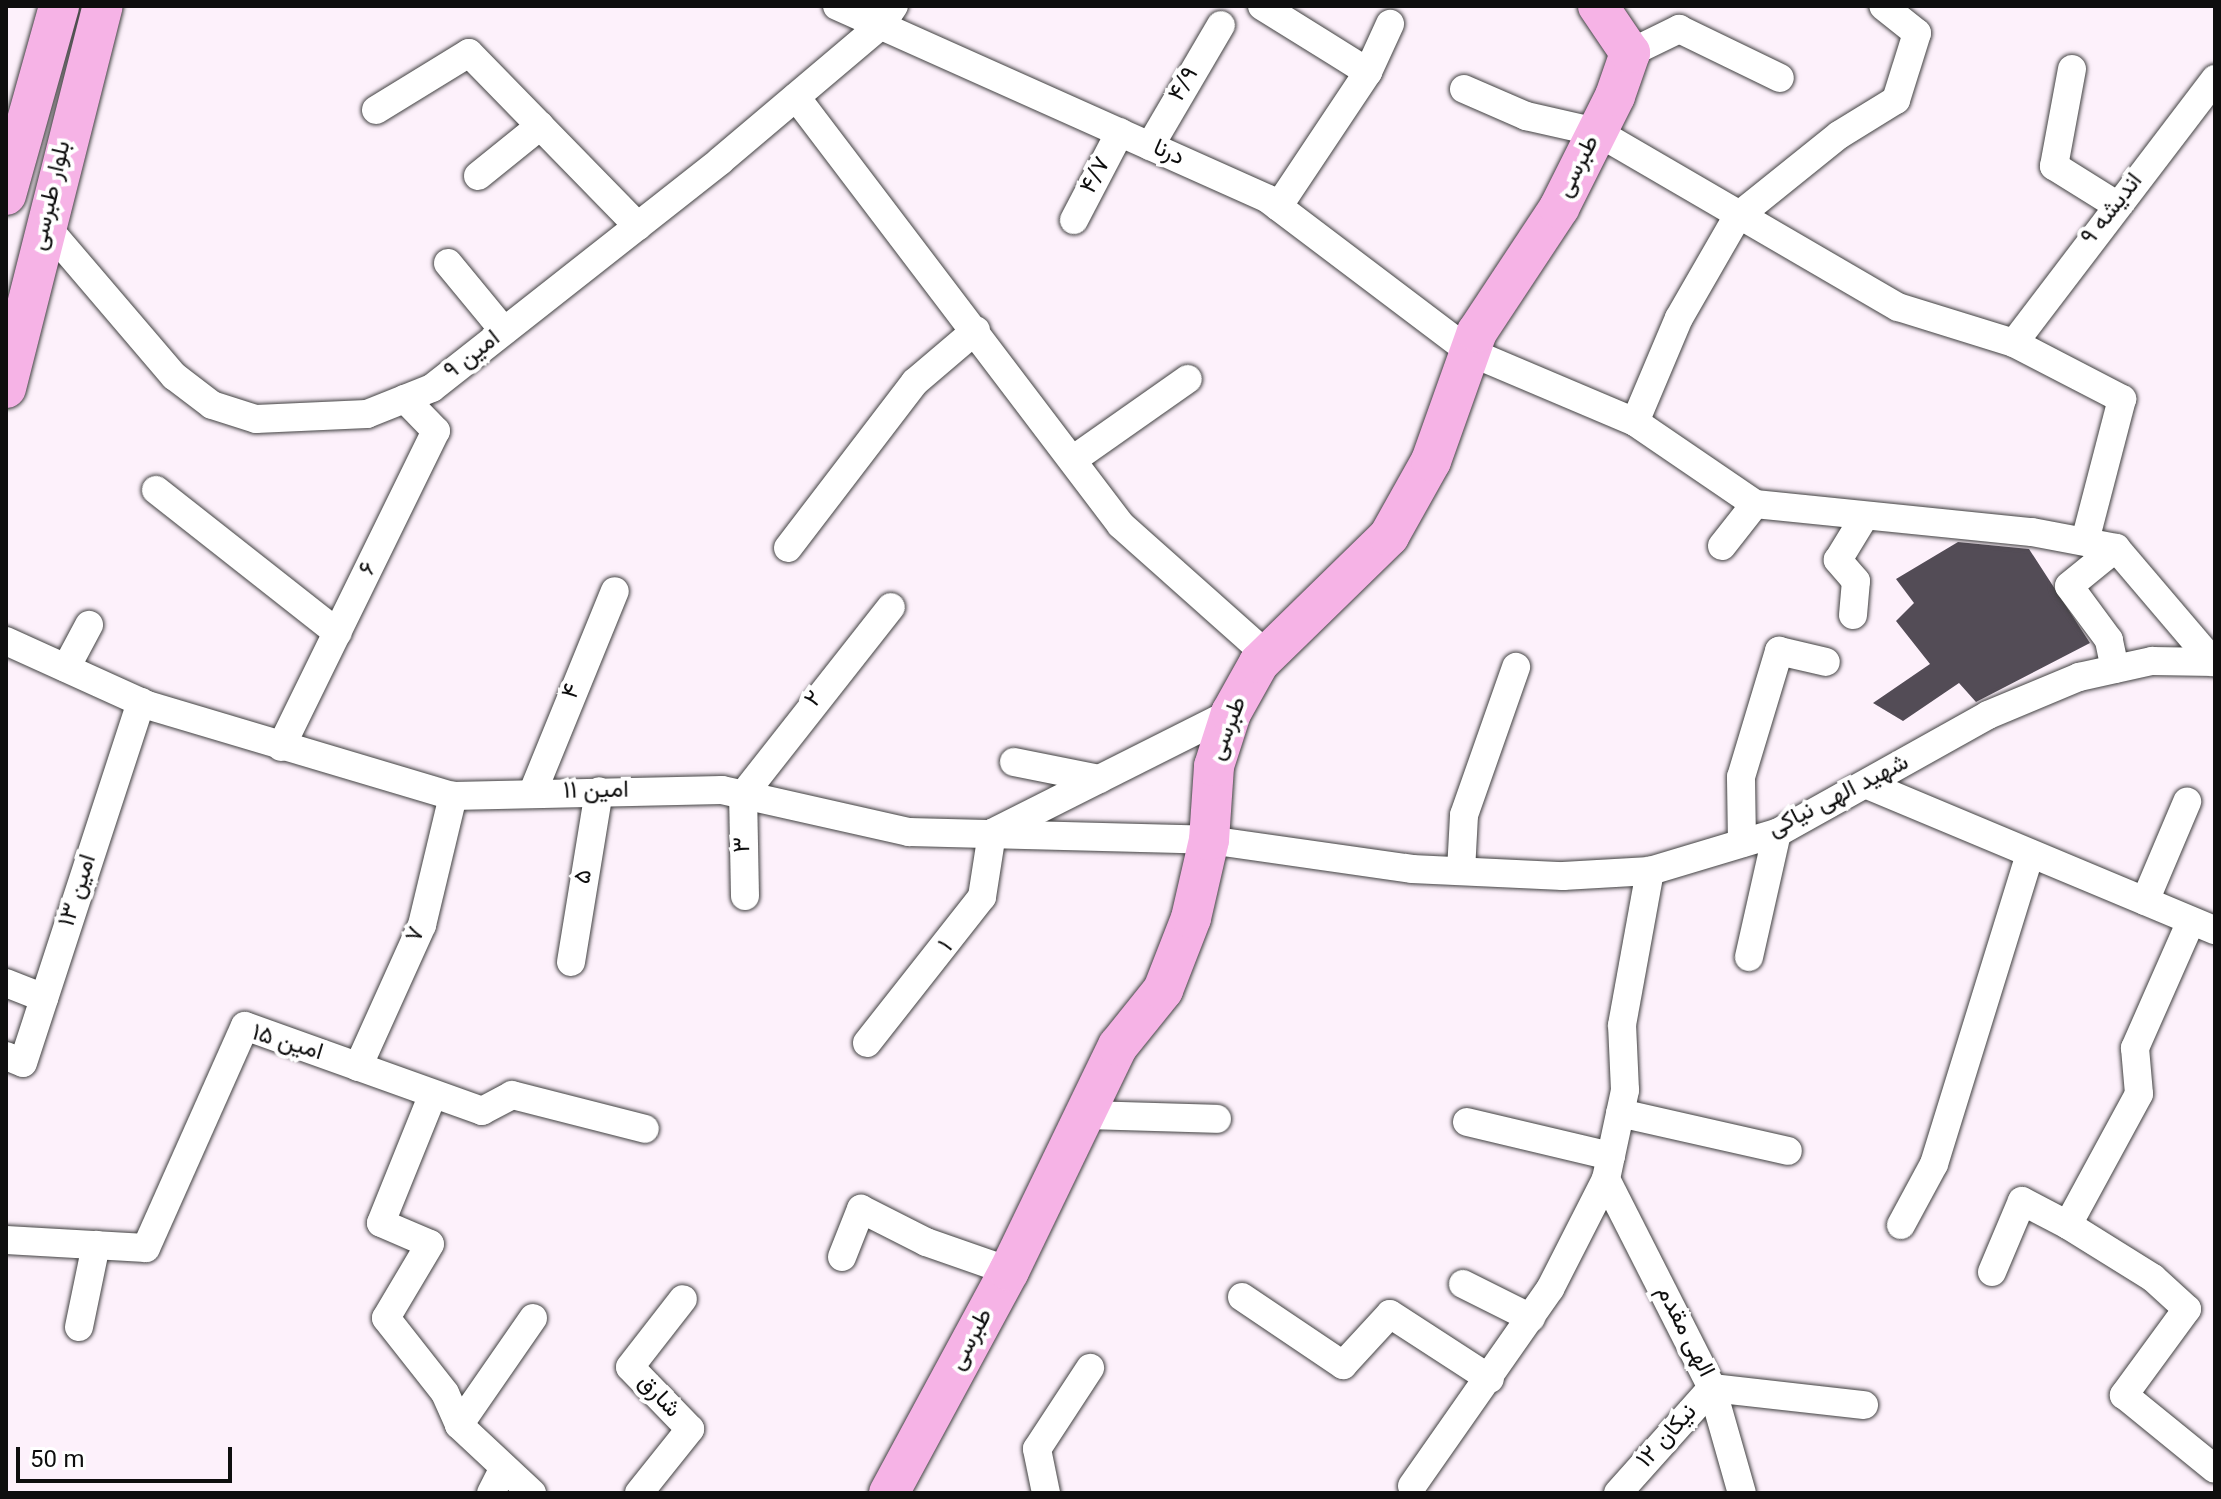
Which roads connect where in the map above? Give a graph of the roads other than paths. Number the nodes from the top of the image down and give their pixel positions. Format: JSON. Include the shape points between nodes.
{"nodes":[{"id":1,"x":59,"y":6,"type":"edge"},
{"id":2,"x":103,"y":6,"type":"edge"},
{"id":3,"x":837,"y":6,"type":"edge"},
{"id":4,"x":1262,"y":6,"type":"edge"},
{"id":5,"x":1598,"y":6,"type":"edge"},
{"id":6,"x":1883,"y":6,"type":"edge"},
{"id":7,"x":888,"y":16,"type":"edge"},
{"id":8,"x":1390,"y":24,"type":"dead end"},
{"id":9,"x":1221,"y":25,"type":"dead end"},
{"id":10,"x":1630,"y":53,"type":"junction"},
{"id":11,"x":2072,"y":69,"type":"dead end"},
{"id":12,"x":1368,"y":72,"type":"junction"},
{"id":13,"x":1780,"y":78,"type":"dead end"},
{"id":14,"x":1464,"y":89,"type":"dead end"},
{"id":15,"x":2211,"y":94,"type":"edge"},
{"id":16,"x":796,"y":97,"type":"junction"},
{"id":17,"x":376,"y":110,"type":"dead end"},
{"id":18,"x":540,"y":126,"type":"junction"},
{"id":19,"x":1120,"y":132,"type":"junction"},
{"id":20,"x":1597,"y":132,"type":"junction"},
{"id":21,"x":1150,"y":146,"type":"junction"},
{"id":22,"x":478,"y":176,"type":"dead end"},
{"id":23,"x":6,"y":195,"type":"edge"},
{"id":24,"x":2115,"y":204,"type":"junction"},
{"id":25,"x":1278,"y":207,"type":"junction"},
{"id":26,"x":1737,"y":217,"type":"junction"},
{"id":27,"x":1074,"y":220,"type":"dead end"},
{"id":28,"x":45,"y":225,"type":"junction"},
{"id":29,"x":638,"y":226,"type":"junction"},
{"id":30,"x":448,"y":263,"type":"dead end"},
{"id":31,"x":976,"y":330,"type":"junction"},
{"id":32,"x":504,"y":331,"type":"junction"},
{"id":33,"x":2014,"y":343,"type":"junction"},
{"id":34,"x":1470,"y":352,"type":"junction"},
{"id":35,"x":1188,"y":379,"type":"dead end"},
{"id":36,"x":6,"y":388,"type":"edge"},
{"id":37,"x":405,"y":399,"type":"junction"},
{"id":38,"x":1635,"y":422,"type":"junction"},
{"id":39,"x":1074,"y":459,"type":"junction"},
{"id":40,"x":156,"y":490,"type":"dead end"},
{"id":41,"x":1755,"y":504,"type":"junction"},
{"id":42,"x":1863,"y":519,"type":"junction"},
{"id":43,"x":2085,"y":541,"type":"junction"},
{"id":44,"x":1722,"y":546,"type":"dead end"},
{"id":45,"x":788,"y":548,"type":"dead end"},
{"id":46,"x":2116,"y":548,"type":"junction"},
{"id":47,"x":615,"y":591,"type":"dead end"},
{"id":48,"x":891,"y":607,"type":"dead end"},
{"id":49,"x":1853,"y":615,"type":"dead end"},
{"id":50,"x":89,"y":625,"type":"dead end"},
{"id":51,"x":338,"y":633,"type":"junction"},
{"id":52,"x":6,"y":641,"type":"edge"},
{"id":53,"x":1267,"y":655,"type":"junction"},
{"id":54,"x":1826,"y":662,"type":"dead end"},
{"id":55,"x":2214,"y":662,"type":"edge"},
{"id":56,"x":1516,"y":667,"type":"dead end"},
{"id":57,"x":66,"y":668,"type":"junction"},
{"id":58,"x":2115,"y":669,"type":"junction"},
{"id":59,"x":141,"y":702,"type":"junction"},
{"id":60,"x":1231,"y":713,"type":"junction"},
{"id":61,"x":281,"y":747,"type":"junction"},
{"id":62,"x":1014,"y":762,"type":"dead end"},
{"id":63,"x":1099,"y":779,"type":"junction"},
{"id":64,"x":1870,"y":786,"type":"junction"},
{"id":65,"x":599,"y":791,"type":"junction"},
{"id":66,"x":532,"y":794,"type":"junction"},
{"id":67,"x":743,"y":795,"type":"junction"},
{"id":68,"x":453,"y":796,"type":"junction"},
{"id":69,"x":2187,"y":802,"type":"dead end"},
{"id":70,"x":992,"y":833,"type":"junction"},
{"id":71,"x":1777,"y":833,"type":"junction"},
{"id":72,"x":1209,"y":840,"type":"junction"},
{"id":73,"x":1742,"y":843,"type":"junction"},
{"id":74,"x":2030,"y":853,"type":"junction"},
{"id":75,"x":1461,"y":871,"type":"junction"},
{"id":76,"x":1650,"y":871,"type":"junction"},
{"id":77,"x":745,"y":896,"type":"dead end"},
{"id":78,"x":2145,"y":901,"type":"junction"},
{"id":79,"x":2203,"y":926,"type":"edge"},
{"id":80,"x":1749,"y":957,"type":"dead end"},
{"id":81,"x":571,"y":962,"type":"dead end"},
{"id":82,"x":6,"y":983,"type":"edge"},
{"id":83,"x":44,"y":998,"type":"junction"},
{"id":84,"x":867,"y":1043,"type":"dead end"},
{"id":85,"x":6,"y":1056,"type":"edge"},
{"id":86,"x":358,"y":1067,"type":"junction"},
{"id":87,"x":433,"y":1094,"type":"junction"},
{"id":88,"x":1620,"y":1113,"type":"junction"},
{"id":89,"x":1084,"y":1115,"type":"junction"},
{"id":90,"x":1217,"y":1119,"type":"dead end"},
{"id":91,"x":1467,"y":1122,"type":"dead end"},
{"id":92,"x":645,"y":1129,"type":"dead end"},
{"id":93,"x":1788,"y":1151,"type":"dead end"},
{"id":94,"x":1608,"y":1167,"type":"junction"},
{"id":95,"x":1901,"y":1225,"type":"dead end"},
{"id":96,"x":2068,"y":1225,"type":"junction"},
{"id":97,"x":6,"y":1240,"type":"edge"},
{"id":98,"x":96,"y":1245,"type":"junction"},
{"id":99,"x":842,"y":1257,"type":"dead end"},
{"id":100,"x":1009,"y":1271,"type":"junction"},
{"id":101,"x":1992,"y":1272,"type":"dead end"},
{"id":102,"x":1463,"y":1284,"type":"dead end"},
{"id":103,"x":1242,"y":1297,"type":"dead end"},
{"id":104,"x":683,"y":1299,"type":"dead end"},
{"id":105,"x":533,"y":1318,"type":"dead end"},
{"id":106,"x":1531,"y":1318,"type":"junction"},
{"id":107,"x":79,"y":1327,"type":"dead end"},
{"id":108,"x":1090,"y":1368,"type":"dead end"},
{"id":109,"x":1490,"y":1379,"type":"junction"},
{"id":110,"x":1712,"y":1388,"type":"junction"},
{"id":111,"x":1864,"y":1405,"type":"dead end"},
{"id":112,"x":459,"y":1425,"type":"junction"},
{"id":113,"x":504,"y":1468,"type":"junction"},
{"id":114,"x":2215,"y":1469,"type":"edge"},
{"id":115,"x":1412,"y":1486,"type":"dead end"},
{"id":116,"x":491,"y":1493,"type":"edge"},
{"id":117,"x":532,"y":1493,"type":"edge"},
{"id":118,"x":639,"y":1493,"type":"edge"},
{"id":119,"x":889,"y":1493,"type":"edge"},
{"id":120,"x":1046,"y":1493,"type":"edge"},
{"id":121,"x":1618,"y":1493,"type":"edge"},
{"id":122,"x":1742,"y":1493,"type":"edge"}],
"edges":[{"from":1,"to":23,"type":"street","name":"بلوار طبرسی"},
{"from":2,"to":28,"type":"street","name":"بلوار طبرسی"},
{"from":3,"to":7,"type":"street","name":"درنا"},
{"from":4,"to":12,"type":"street"},
{"from":5,"to":10,"type":"street"},
{"from":6,"to":26,"type":"street","via":[[1917,33],[1896,100],[1839,135]]},
{"from":7,"to":16,"type":"street","name":"امین ۹"},
{"from":7,"to":19,"type":"street","name":"درنا"},
{"from":8,"to":12,"type":"street"},
{"from":9,"to":21,"type":"street","name":"۴/۹"},
{"from":10,"to":13,"type":"street","via":[[1679,29]]},
{"from":10,"to":20,"type":"street","name":"طبرسی"},
{"from":11,"to":24,"type":"street","via":[[2054,166]]},
{"from":12,"to":25,"type":"street"},
{"from":14,"to":20,"type":"street","via":[[1526,116]]},
{"from":15,"to":24,"type":"street","name":"اندیشه ۹"},
{"from":16,"to":29,"type":"street","name":"امین ۹"},
{"from":16,"to":31,"type":"street"},
{"from":17,"to":18,"type":"street","via":[[469,53]]},
{"from":18,"to":22,"type":"street"},
{"from":18,"to":29,"type":"street"},
{"from":19,"to":21,"type":"street","name":"درنا"},
{"from":19,"to":27,"type":"street","name":"۴/۷"},
{"from":20,"to":26,"type":"street"},
{"from":20,"to":34,"type":"street","name":"طبرسی","via":[[1559,208]]},
{"from":21,"to":25,"type":"street","name":"درنا"},
{"from":24,"to":33,"type":"street","name":"اندیشه ۹"},
{"from":25,"to":34,"type":"street","name":"درنا"},
{"from":26,"to":33,"type":"street","via":[[1898,307]]},
{"from":26,"to":38,"type":"street","via":[[1679,318]]},
{"from":28,"to":36,"type":"street","name":"بلوار طبرسی"},
{"from":28,"to":37,"type":"street","name":"امین ۹","via":[[174,376],[212,405],[256,419],[314,419],[367,414]]},
{"from":29,"to":32,"type":"street","name":"امین ۹"},
{"from":30,"to":32,"type":"street"},
{"from":31,"to":39,"type":"street"},
{"from":31,"to":45,"type":"street","via":[[915,382]]},
{"from":32,"to":37,"type":"street","name":"امین ۹","via":[[432,388]]},
{"from":33,"to":43,"type":"street","via":[[2122,399]]},
{"from":34,"to":38,"type":"street","name":"درنا"},
{"from":34,"to":53,"type":"street","name":"طبرسی","via":[[1431,461],[1389,536]]},
{"from":35,"to":39,"type":"street"},
{"from":37,"to":51,"type":"street","name":"۶","via":[[436,431]]},
{"from":38,"to":41,"type":"street","name":"درنا"},
{"from":39,"to":53,"type":"street","via":[[1121,525]]},
{"from":40,"to":51,"type":"street"},
{"from":41,"to":42,"type":"street"},
{"from":41,"to":44,"type":"street"},
{"from":42,"to":43,"type":"street"},
{"from":42,"to":49,"type":"street","via":[[1838,560],[1856,581]]},
{"from":43,"to":46,"type":"street"},
{"from":46,"to":55,"type":"street"},
{"from":46,"to":58,"type":"street","via":[[2069,586],[2109,640]]},
{"from":47,"to":66,"type":"street","name":"۴"},
{"from":48,"to":67,"type":"street","name":"۲"},
{"from":50,"to":57,"type":"street"},
{"from":51,"to":61,"type":"street","name":"۶"},
{"from":52,"to":57,"type":"street","name":"امین ۱۱"},
{"from":53,"to":60,"type":"street","name":"طبرسی"},
{"from":54,"to":73,"type":"street","via":[[1779,651],[1741,777]]},
{"from":55,"to":58,"type":"street","name":"شهید الهی نیاکی","via":[[2152,661]]},
{"from":56,"to":75,"type":"street","via":[[1464,815]]},
{"from":57,"to":59,"type":"street","name":"امین ۱۱"},
{"from":58,"to":64,"type":"street","name":"شهید الهی نیاکی","via":[[1988,715]]},
{"from":59,"to":61,"type":"street","name":"امین ۱۱"},
{"from":59,"to":83,"type":"street","name":"امین ۱۳"},
{"from":60,"to":63,"type":"street"},
{"from":60,"to":72,"type":"street","name":"طبرسی","via":[[1214,766]]},
{"from":61,"to":68,"type":"street","name":"امین ۱۱"},
{"from":62,"to":63,"type":"street"},
{"from":63,"to":70,"type":"street"},
{"from":64,"to":71,"type":"street","name":"شهید الهی نیاکی"},
{"from":64,"to":74,"type":"street"},
{"from":65,"to":66,"type":"street","name":"امین ۱۱"},
{"from":65,"to":67,"type":"street","name":"امین ۱۱"},
{"from":65,"to":81,"type":"street","name":"۵"},
{"from":66,"to":68,"type":"street","name":"امین ۱۱"},
{"from":67,"to":70,"type":"street","name":"امین ۱۱","via":[[909,832]]},
{"from":67,"to":77,"type":"street","name":"۳"},
{"from":68,"to":86,"type":"street","name":"۷","via":[[422,925]]},
{"from":69,"to":78,"type":"street"},
{"from":70,"to":72,"type":"street","name":"امین ۱۱"},
{"from":70,"to":84,"type":"street","name":"۱","via":[[982,897]]},
{"from":71,"to":73,"type":"street","name":"شهید الهی نیاکی"},
{"from":71,"to":80,"type":"street"},
{"from":72,"to":75,"type":"street","name":"شهید الهی نیاکی"},
{"from":72,"to":89,"type":"street","name":"طبرسی","via":[[1191,918],[1163,990],[1118,1046]]},
{"from":73,"to":76,"type":"street","name":"شهید الهی نیاکی"},
{"from":74,"to":78,"type":"street"},
{"from":74,"to":95,"type":"street","via":[[1934,1164]]},
{"from":75,"to":76,"type":"street","name":"شهید الهی نیاکی"},
{"from":76,"to":88,"type":"street","via":[[1622,1025]]},
{"from":78,"to":79,"type":"street"},
{"from":79,"to":96,"type":"street","via":[[2135,1048],[2139,1094]]},
{"from":82,"to":83,"type":"street"},
{"from":83,"to":85,"type":"street","name":"امین ۱۳","via":[[23,1063]]},
{"from":86,"to":87,"type":"street","name":"امین ۱۵"},
{"from":86,"to":98,"type":"street","name":"امین ۱۵","via":[[245,1026],[146,1248]]},
{"from":87,"to":92,"type":"street","name":"امین ۱۵","via":[[482,1111],[512,1095]]},
{"from":87,"to":112,"type":"street","via":[[381,1223],[430,1244],[386,1318],[445,1393]]},
{"from":88,"to":93,"type":"street"},
{"from":88,"to":94,"type":"street"},
{"from":89,"to":90,"type":"street"},
{"from":89,"to":100,"type":"street","name":"طبرسی"},
{"from":91,"to":94,"type":"street"},
{"from":94,"to":106,"type":"street"},
{"from":94,"to":110,"type":"street","name":"الهی مقدم"},
{"from":96,"to":101,"type":"street","via":[[2022,1201]]},
{"from":96,"to":114,"type":"street","via":[[2153,1278],[2187,1309],[2124,1395]]},
{"from":97,"to":98,"type":"street","name":"امین ۱۵"},
{"from":98,"to":107,"type":"street"},
{"from":99,"to":100,"type":"street","via":[[861,1209],[926,1242]]},
{"from":100,"to":119,"type":"street","name":"طبرسی"},
{"from":102,"to":106,"type":"street"},
{"from":103,"to":109,"type":"street","via":[[1343,1365],[1390,1314]]},
{"from":104,"to":118,"type":"street","name":"شارق","via":[[630,1367],[690,1429]]},
{"from":105,"to":112,"type":"street"},
{"from":106,"to":109,"type":"street"},
{"from":108,"to":120,"type":"street","via":[[1037,1449]]},
{"from":109,"to":115,"type":"street"},
{"from":110,"to":111,"type":"street","name":"نیکان ۱۲"},
{"from":110,"to":121,"type":"street","name":"نیکان ۱۲"},
{"from":110,"to":122,"type":"street","name":"الهی مقدم"},
{"from":112,"to":113,"type":"street"},
{"from":113,"to":116,"type":"street"},
{"from":113,"to":117,"type":"street"}]}
